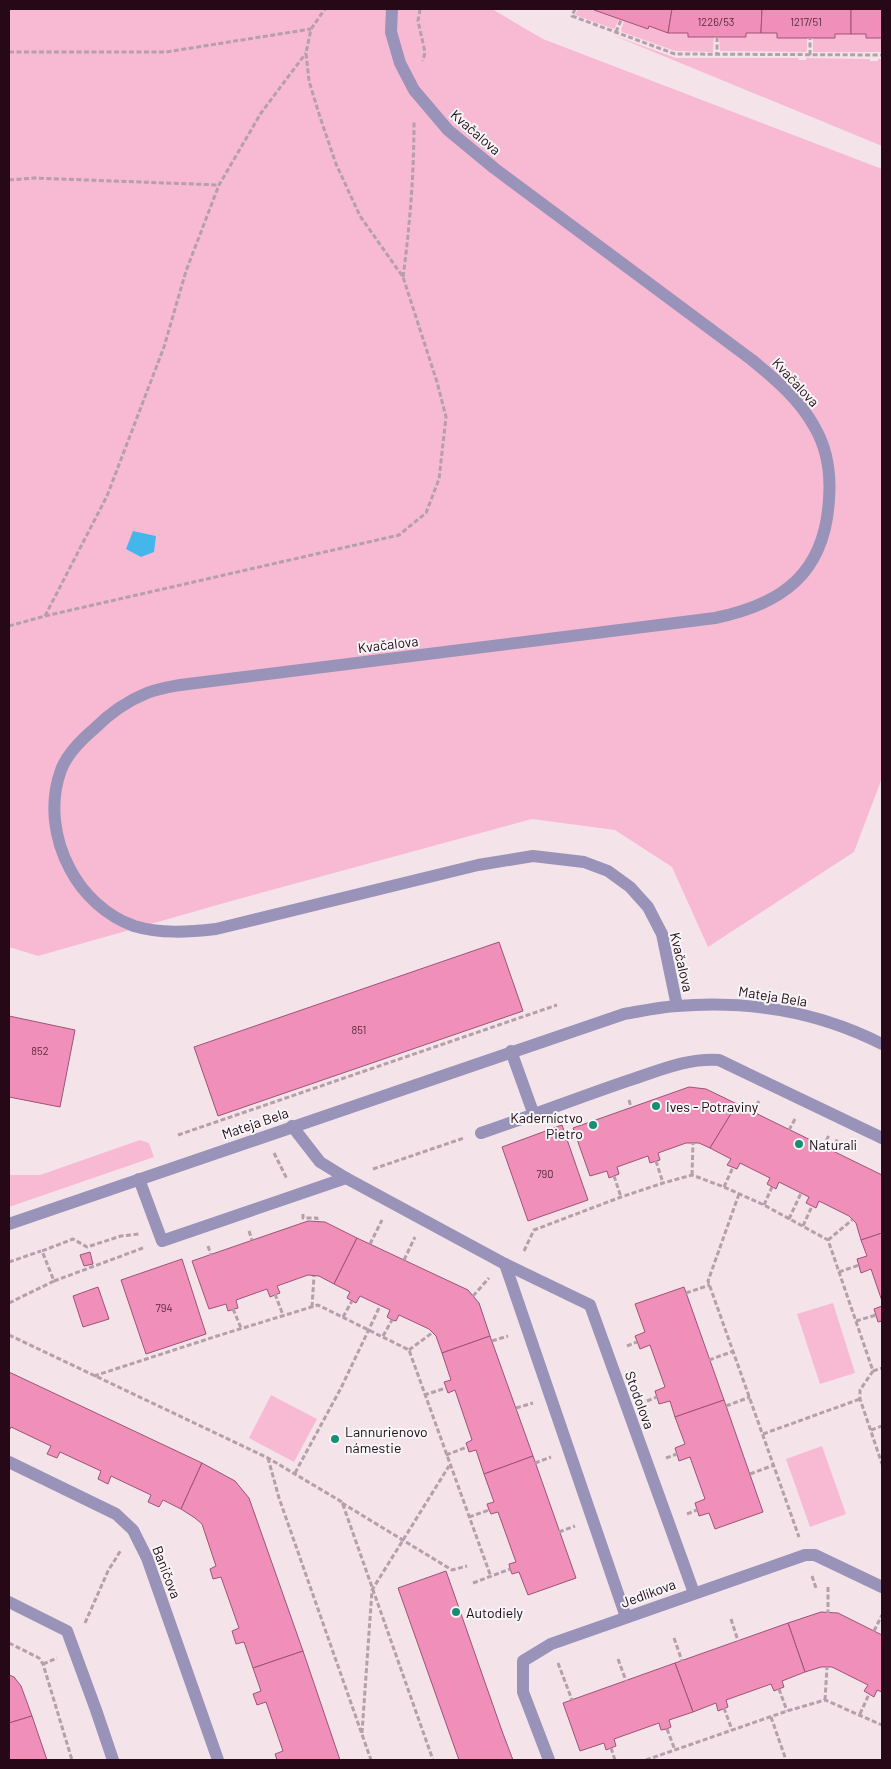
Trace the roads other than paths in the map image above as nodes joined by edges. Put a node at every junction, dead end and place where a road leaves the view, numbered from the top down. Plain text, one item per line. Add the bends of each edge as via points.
1 (392, 9) edge
2 (677, 1006) junction
3 (882, 1044) edge
4 (511, 1051) junction
5 (534, 1115) junction
6 (292, 1126) junction
7 (481, 1132) road end
8 (882, 1138) edge
9 (346, 1178) junction
10 (139, 1179) junction
11 (9, 1224) edge
12 (505, 1264) junction
13 (9, 1462) edge
14 (882, 1587) edge
15 (694, 1593) junction
16 (9, 1602) edge
17 (626, 1617) junction
18 (113, 1760) edge
19 (218, 1760) edge
20 (549, 1760) edge

1 - 2 street, Kvačalova via 391,32 400,63 414,90 448,130 494,168 752,360 799,404 821,439 829,472 829,514 816,557 802,576 783,591 741,613 180,685 148,692 105,718 72,752 56,789 53,811 56,833 64,859 91,899 112,916 133,926 158,931 216,929 478,865 533,856 584,862 608,871 630,887 648,907 662,934
2 - 3 street, Mateja Bela via 740,1004 787,1011 826,1021
2 - 4 street, Mateja Bela via 624,1014
4 - 5 street
4 - 6 street, Mateja Bela
5 - 7 street
5 - 8 street via 687,1061 719,1060
6 - 9 street, Stodolova via 320,1162
6 - 10 street, Mateja Bela
9 - 10 street via 162,1241
9 - 12 street, Stodolova
10 - 11 street, Mateja Bela
12 - 15 street, Stodolova via 590,1306
12 - 17 street
13 - 19 street, Baničova via 116,1514 133,1530 147,1558
14 - 15 street, Jedlíkova via 815,1555 805,1555
15 - 17 street, Jedlíkova
16 - 18 street via 67,1631
17 - 20 street, Jedlíkova via 551,1644 523,1661 523,1692

